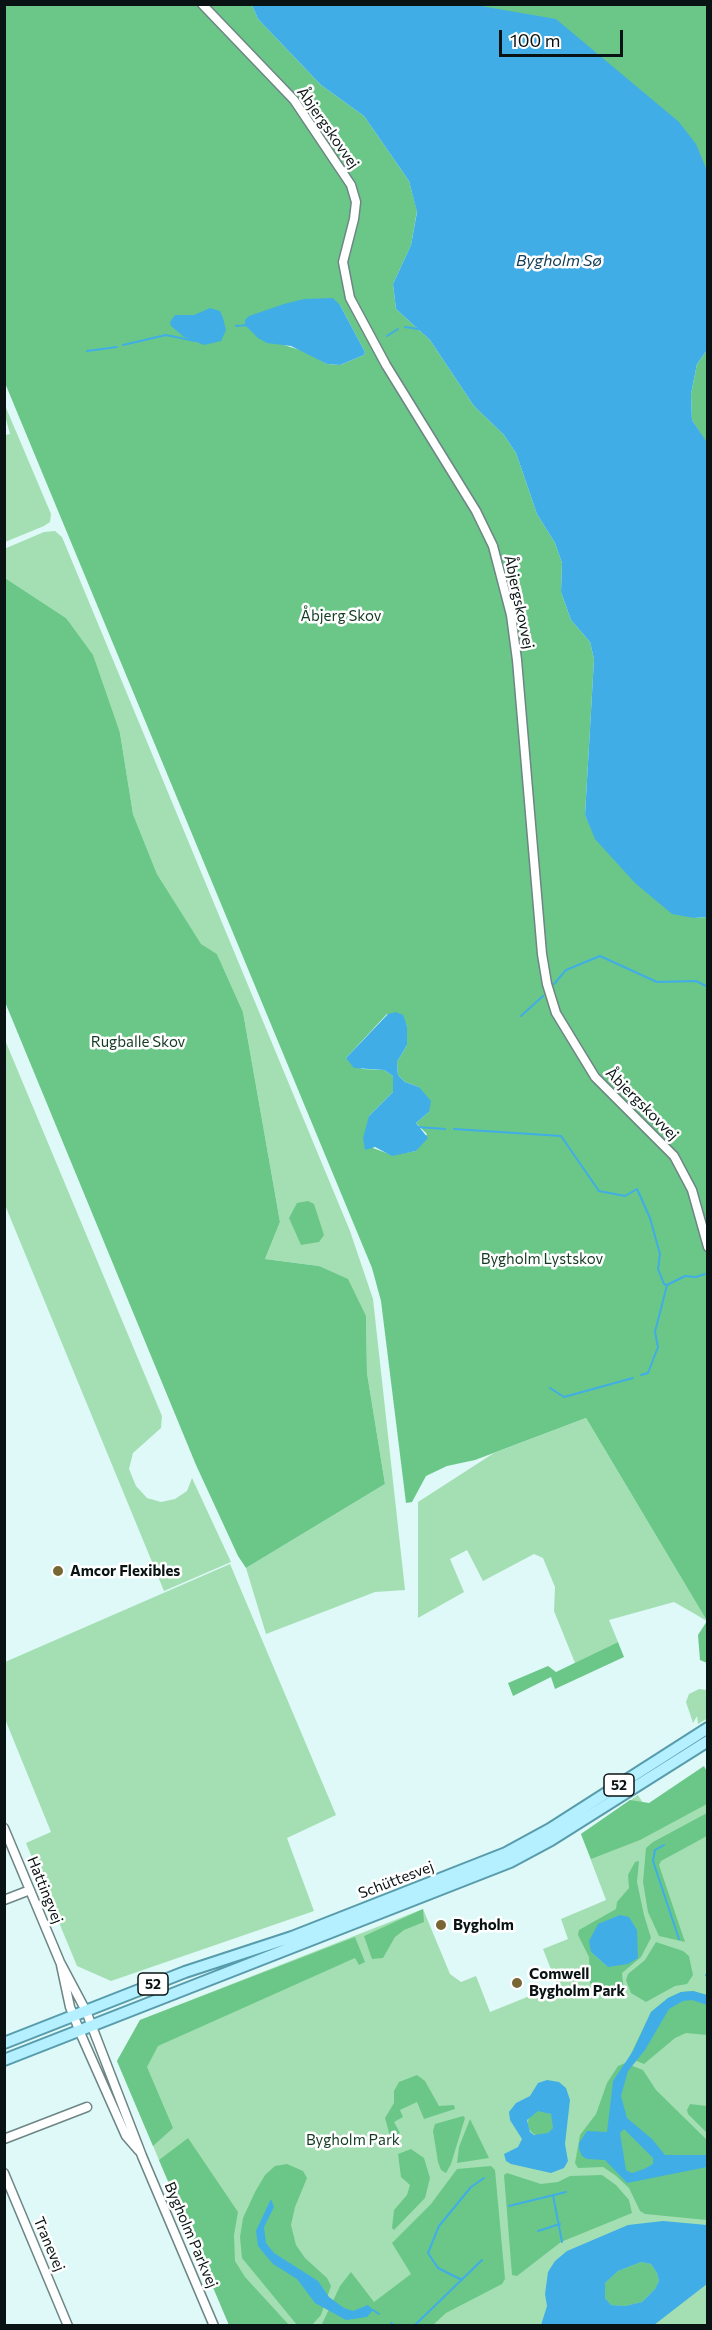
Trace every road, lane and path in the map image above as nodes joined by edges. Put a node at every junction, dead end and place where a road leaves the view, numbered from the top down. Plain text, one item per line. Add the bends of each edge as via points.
1 (202, 4) edge
2 (708, 1247) edge
3 (708, 1728) edge
4 (708, 1741) edge
5 (4, 1828) edge
6 (30, 1890) junction
7 (4, 1900) edge
8 (60, 1962) junction
9 (86, 2011) junction
10 (74, 2016) junction
11 (92, 2027) junction
12 (80, 2032) junction
13 (4, 2043) edge
14 (4, 2060) edge
15 (87, 2107) dead end
16 (4, 2139) edge
17 (142, 2156) junction
18 (4, 2173) edge
19 (68, 2325) edge
20 (214, 2325) edge

1 - 2 street, Åbjergskovvej via 294,100 351,185 355,211 344,262 350,298 476,511 493,546 511,615 542,954 550,994 573,1043 595,1077 674,1156 692,1190
3 - 9 main road, Schüttesvej / 52 via 570,1817 506,1853 292,1937 185,1972
4 - 11 main road, Schüttesvej / 52 via 510,1862
5 - 6 street, Hattingvej
6 - 7 street
6 - 8 street, Hattingvej
8 - 9 street, Hattingvej
8 - 10 street, Hattingvej
9 - 10 main road, Schüttesvej / 52
9 - 11 street, Bygholm Parkvej
10 - 12 street, Bygholm Parkvej
10 - 13 main road, 52
11 - 12 main road, 52
11 - 17 street, Bygholm Parkvej
12 - 14 main road, 52
12 - 17 street, Bygholm Parkvej via 126,2136
15 - 16 street
17 - 20 street, Bygholm Parkvej
18 - 19 street, Tranevej

